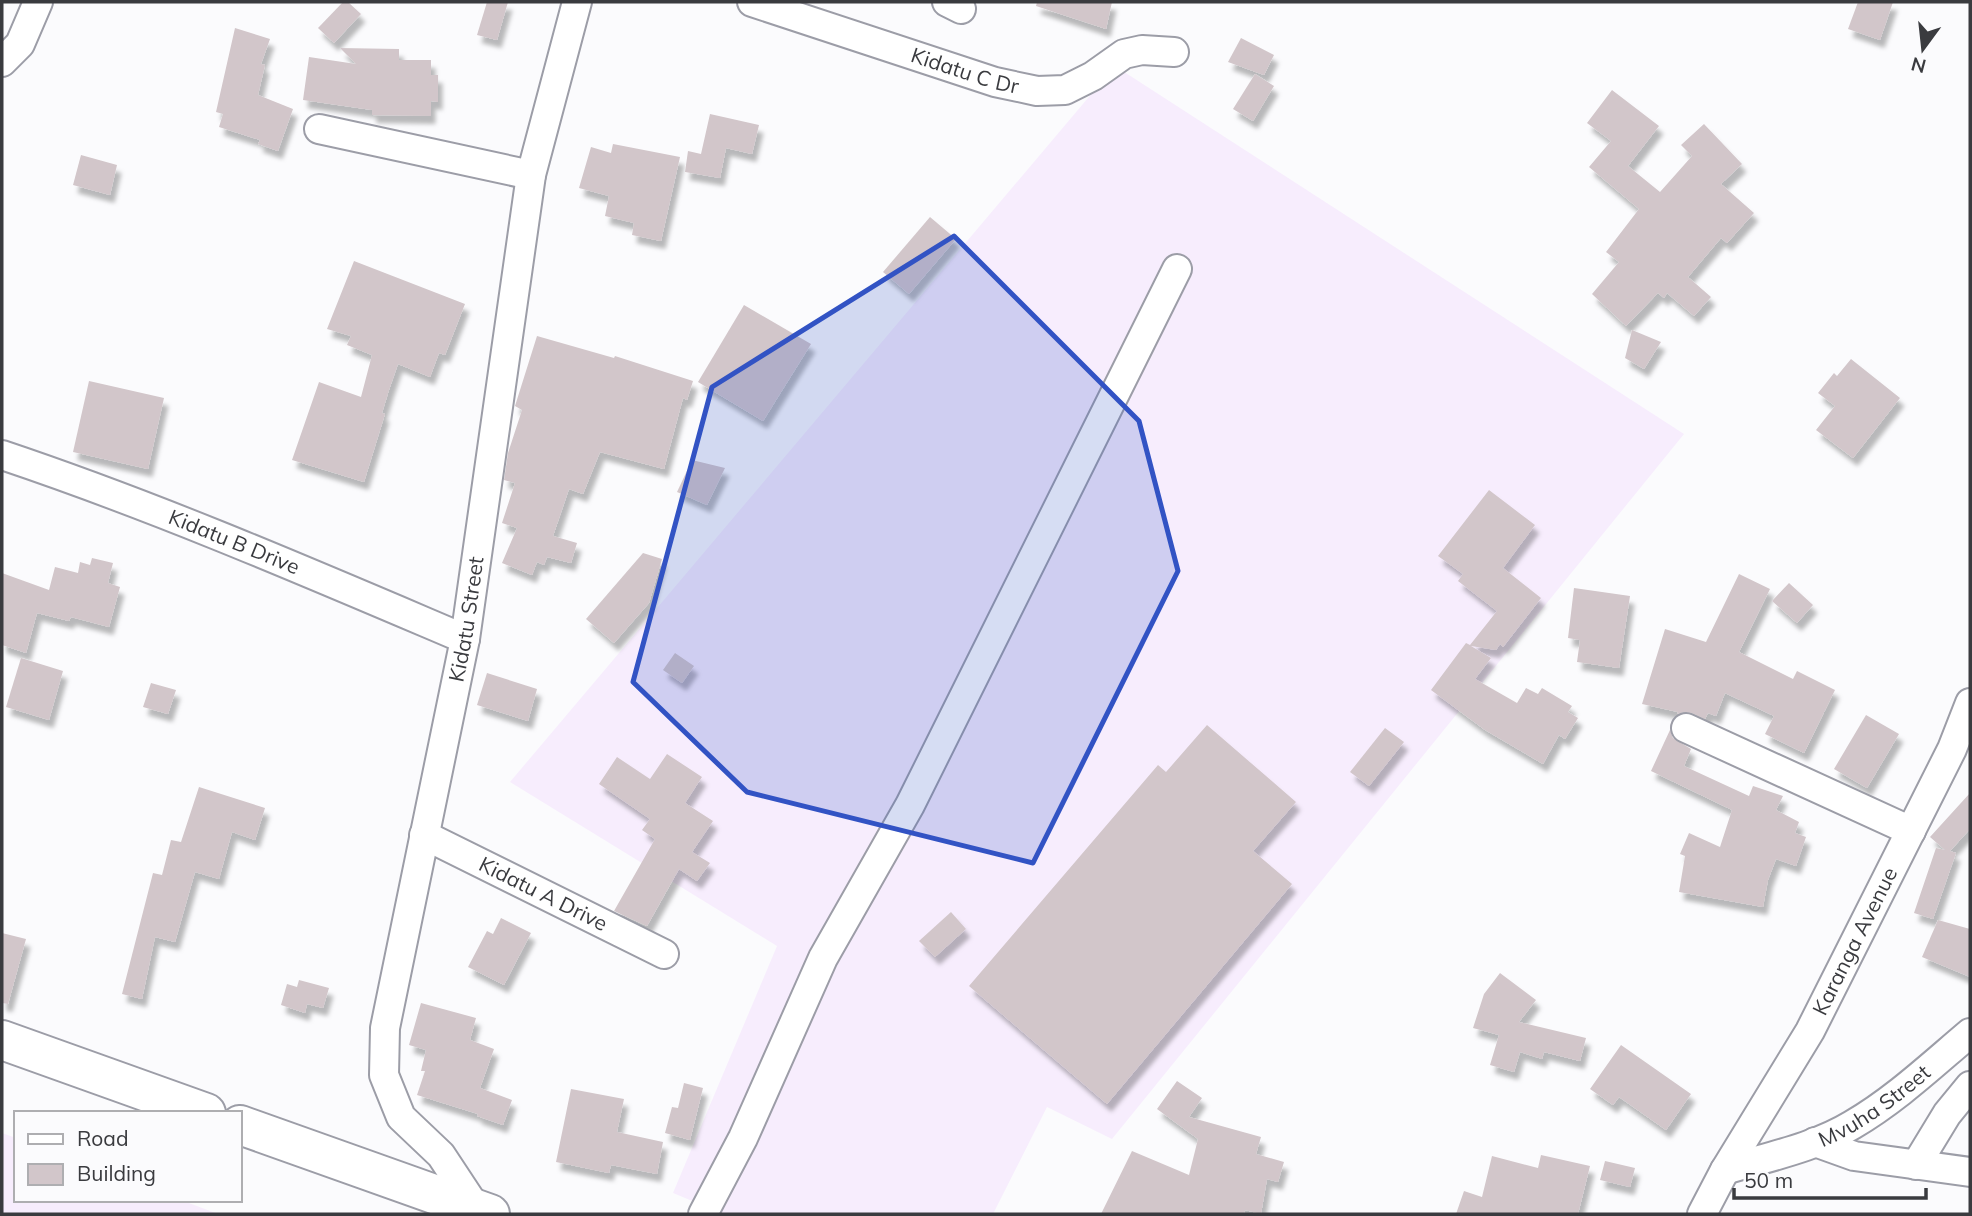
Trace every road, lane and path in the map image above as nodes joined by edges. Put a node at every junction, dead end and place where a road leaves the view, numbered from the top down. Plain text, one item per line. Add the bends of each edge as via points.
1 (38, 2) edge
2 (577, 2) edge
3 (752, 2) edge
4 (1174, 52) dead end
5 (2, 61) edge
6 (319, 129) dead end
7 (531, 174) junction
8 (1177, 269) dead end
9 (2, 455) edge
10 (466, 639) junction
11 (1970, 703) edge
12 (1686, 728) dead end
13 (1911, 831) junction
14 (424, 835) junction
15 (664, 954) dead end
16 (1970, 1033) edge
17 (2, 1041) edge
18 (1970, 1086) edge
19 (200, 1111) edge
20 (242, 1126) edge
21 (1815, 1142) junction
22 (1916, 1165) junction
23 (1725, 1170) junction
24 (1970, 1172) edge
25 (483, 1211) edge
26 (703, 1214) edge
27 (1702, 1214) edge

1 - 5 street via 20,44
2 - 7 street, Kidatu Street
3 - 4 street, Kidatu C Dr via 995,82 1037,91 1065,90 1124,54
6 - 7 street
7 - 10 street, Kidatu Street
8 - 26 street via 910,805 823,958 743,1138
9 - 10 street, Kidatu B Drive via 108,491
10 - 14 street, Kidatu Street
11 - 13 street, Karanga Avenue
12 - 13 street
13 - 23 street, Karanga Avenue via 1810,1031
14 - 15 street, Kidatu A Drive
14 - 25 street, Kidatu Street via 384,1028 384,1075 401,1117 441,1155
16 - 21 street, Mvuha Street via 1896,1095 1850,1126
17 - 19 highway
18 - 22 street
20 - 25 highway
21 - 22 street via 1854,1156
21 - 23 street, Mvuha Street
22 - 24 street
23 - 27 street, Karanga Avenue

